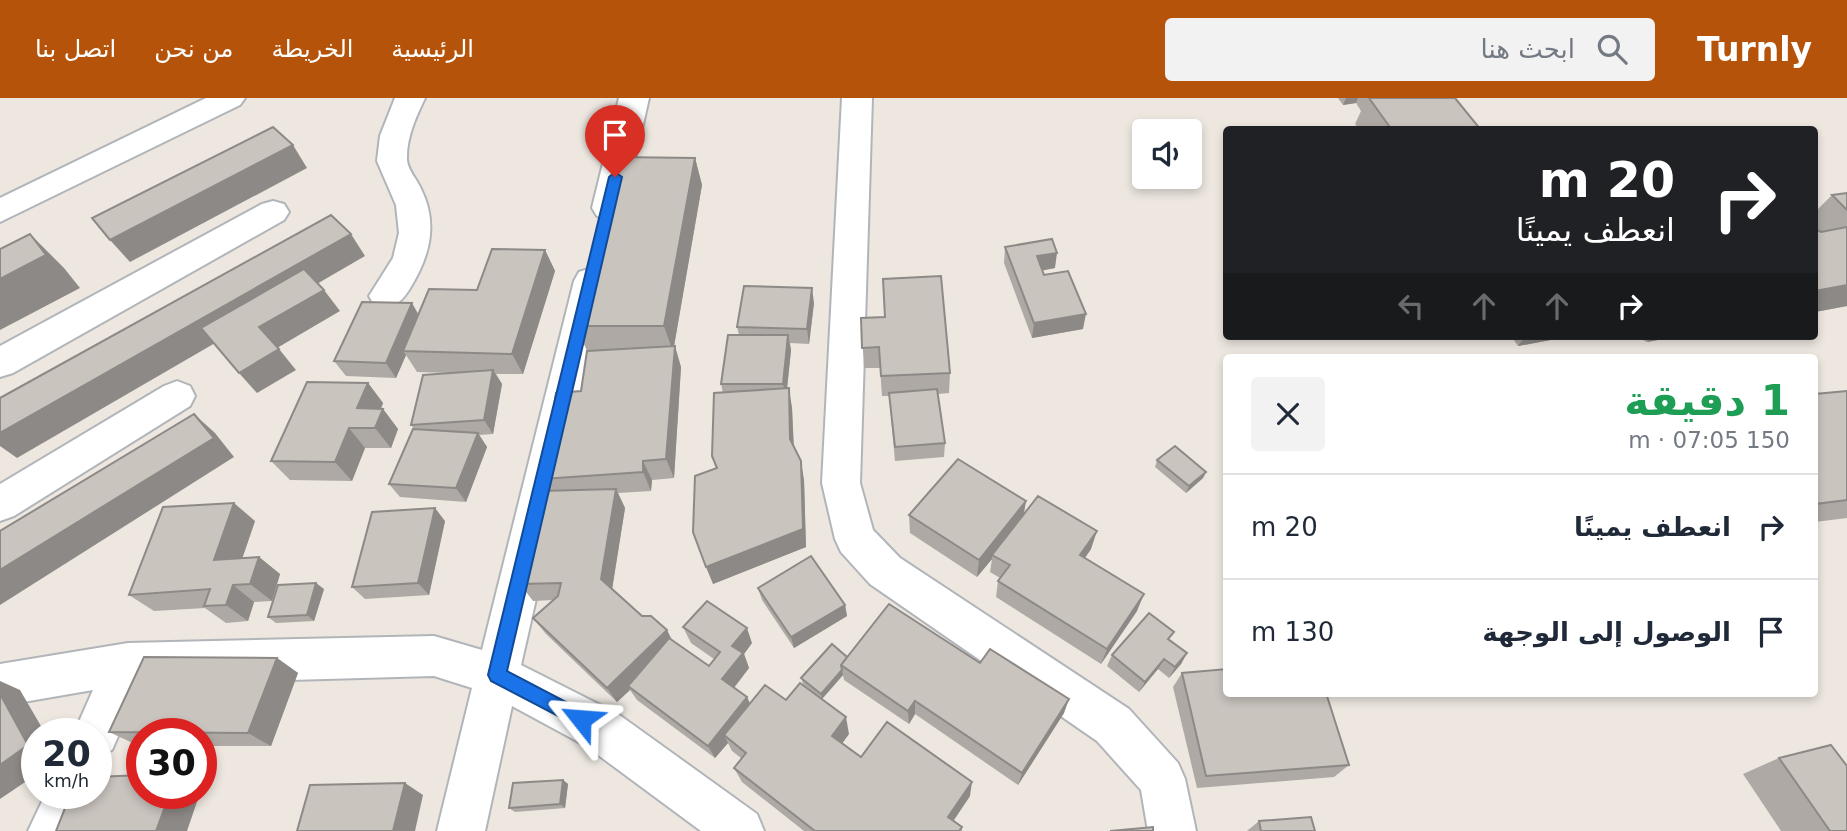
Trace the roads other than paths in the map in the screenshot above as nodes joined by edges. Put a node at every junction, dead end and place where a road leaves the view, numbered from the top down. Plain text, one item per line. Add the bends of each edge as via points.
1 (230, 98) edge
2 (410, 98) edge
3 (634, 98) edge
4 (857, 98) edge
5 (0, 211) edge
6 (273, 212) dead end
7 (386, 296) dead end
8 (0, 363) edge
9 (177, 396) dead end
10 (0, 504) edge
11 (128, 664) junction
12 (497, 675) junction
13 (0, 685) edge
14 (103, 718) edge
15 (62, 809) edge
16 (52, 831) edge
17 (461, 831) edge
18 (740, 831) edge
19 (1171, 831) edge

1 - 5 street
2 - 7 street via 395,135 391,163 417,222 414,246 399,280
3 - 12 street
4 - 19 street via 841,483 855,539 885,571 1114,724 1162,779
6 - 8 street
9 - 10 street
11 - 12 street via 434,656
11 - 13 street
11 - 14 street
12 - 17 street
12 - 18 street via 601,730
15 - 16 street

